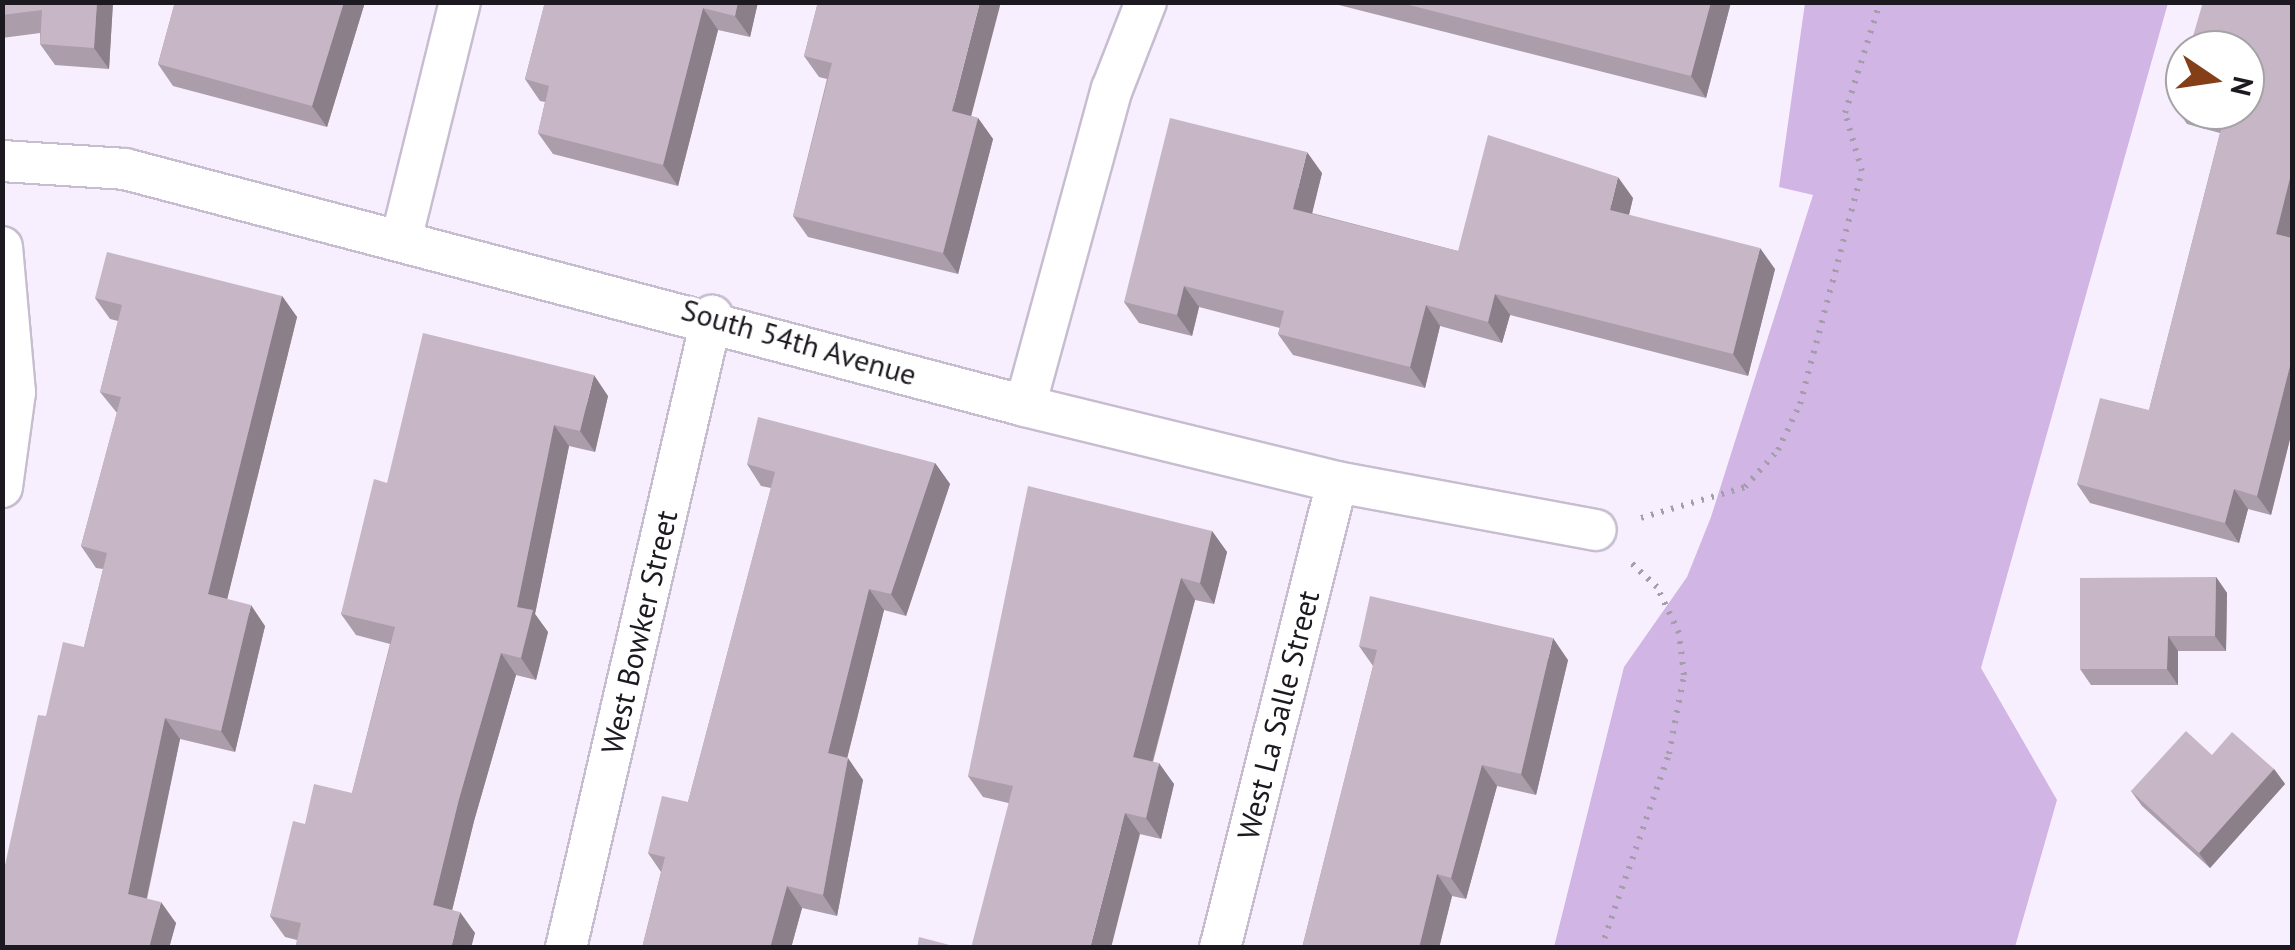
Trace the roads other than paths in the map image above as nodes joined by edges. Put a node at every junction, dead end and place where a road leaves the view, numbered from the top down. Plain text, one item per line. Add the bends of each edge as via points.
1 (460, 2) edge
2 (1146, 2) edge
3 (2, 161) edge
4 (402, 236) junction
5 (2, 247) edge
6 (712, 316) junction
7 (1025, 406) junction
8 (1336, 482) junction
9 (2, 487) edge
10 (1596, 530) road end
11 (566, 948) edge
12 (1220, 948) edge

1 - 4 street
2 - 7 street via 1112,89
3 - 4 street, South 54th Avenue via 126,169
4 - 6 street, South 54th Avenue
5 - 9 street via 14,392
6 - 7 street, South 54th Avenue
6 - 11 street, West Bowker Street
7 - 8 street, South 54th Avenue
8 - 10 street, South 54th Avenue
8 - 12 street, West La Salle Street

